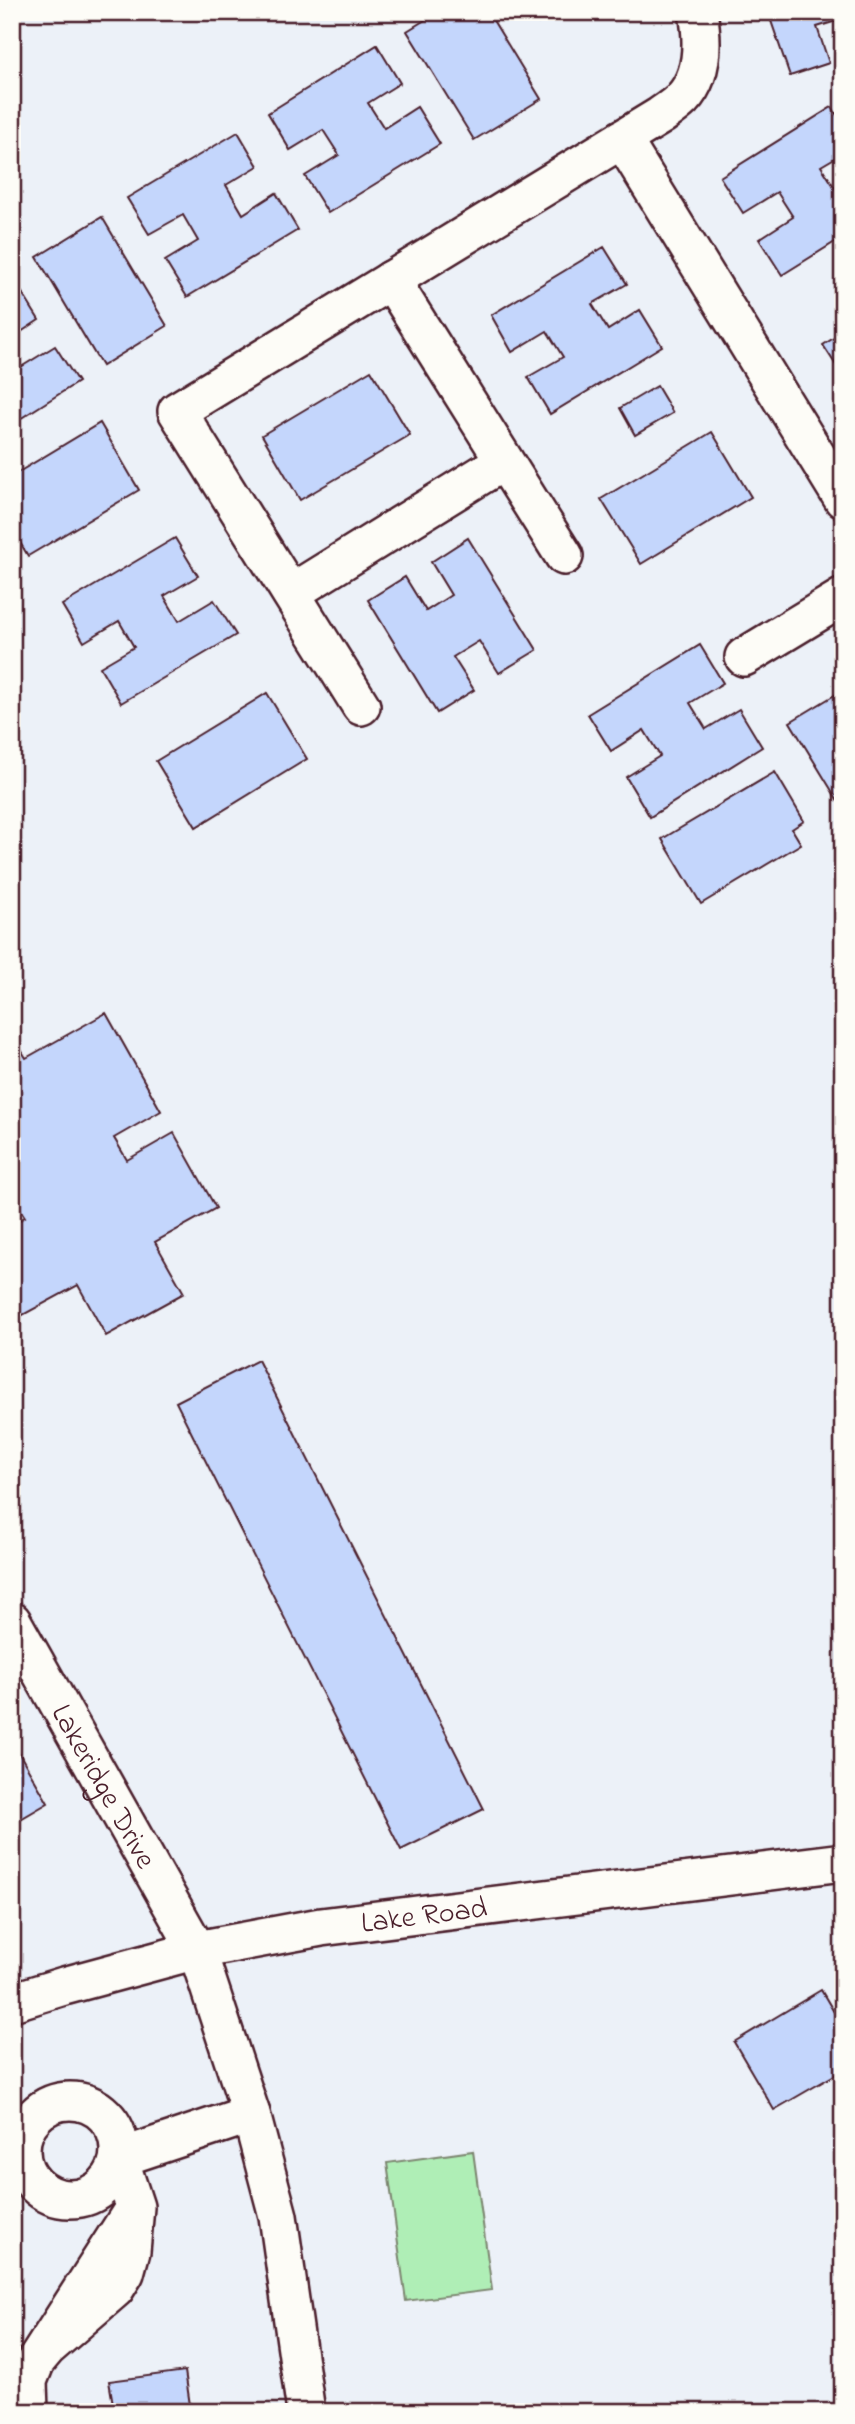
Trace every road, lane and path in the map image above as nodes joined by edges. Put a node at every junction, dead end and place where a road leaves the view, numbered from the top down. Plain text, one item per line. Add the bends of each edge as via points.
1 (698, 12) edge
2 (622, 139) junction
3 (391, 280) junction
4 (504, 461) junction
5 (843, 499) edge
6 (564, 556) dead end
7 (290, 593) junction
8 (843, 597) edge
9 (744, 657) dead end
10 (361, 706) dead end
11 (12, 1621) edge
12 (843, 1861) edge
13 (197, 1950) junction
14 (12, 2002) edge
15 (251, 2114) junction
16 (29, 2412) edge
17 (306, 2412) edge

1 - 2 street via 703,37 698,71 684,97
2 - 3 street
2 - 5 street
3 - 4 street
3 - 7 street via 177,411
4 - 6 street
4 - 7 street
7 - 10 street
8 - 9 street
11 - 13 street, Lakeridge Drive
12 - 13 street, Lake Road via 321,1927
13 - 14 street, Lake Road
13 - 15 street, Lakeridge Drive
15 - 16 street via 119,2158 135,2207 36,2361 28,2381
15 - 17 street, Lakeridge Drive via 278,2217

